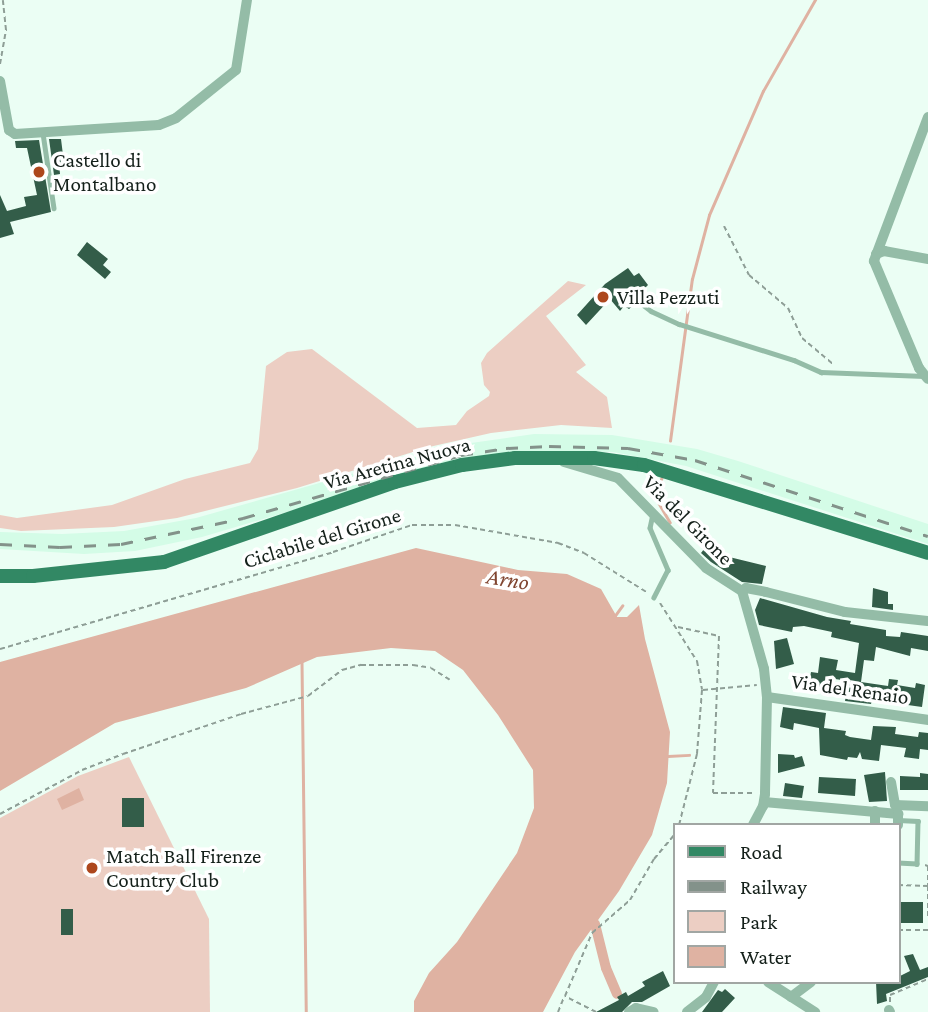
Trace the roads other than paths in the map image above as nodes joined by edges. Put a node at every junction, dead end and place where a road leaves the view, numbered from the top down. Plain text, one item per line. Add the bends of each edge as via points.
1 (247, 0) edge
2 (0, 81) edge
3 (928, 117) edge
4 (43, 132) junction
5 (54, 208) dead end
6 (876, 254) junction
7 (928, 259) edge
8 (628, 293) dead end
9 (926, 378) edge
10 (546, 458) junction
11 (653, 513) junction
12 (928, 553) edge
13 (0, 576) edge
14 (742, 591) junction
15 (654, 598) road end
16 (928, 621) edge
17 (767, 697) junction
18 (928, 720) edge
19 (891, 782) dead end
20 (762, 798) junction
21 (928, 806) edge
22 (875, 811) junction
23 (898, 822) edge
24 (754, 823) edge
25 (874, 823) edge
26 (900, 863) edge
27 (713, 984) edge
28 (771, 984) edge
29 (808, 984) edge
30 (791, 997) junction
31 (629, 1012) edge
32 (654, 1012) edge
33 (687, 1012) edge
34 (815, 1012) edge

1 - 4 street via 236,70 176,118 159,125
2 - 4 street via 9,130 15,134
3 - 6 street
4 - 5 lane
6 - 7 street via 884,251
6 - 9 street via 877,270
8 - 9 lane via 679,324 794,359 821,372
10 - 11 street, Via del Girone via 618,478
10 - 12 main road, Via Aretina Nuova via 644,465
10 - 13 main road, Via Aretina Nuova via 488,460 395,482 164,562
11 - 14 street, Via del Girone via 713,575
11 - 15 lane via 650,528 668,570
14 - 16 street, Via del Girone via 766,592 845,612
14 - 17 street
17 - 18 street, Via del Renaio
17 - 20 street
19 - 21 street via 895,805
20 - 22 street
20 - 24 street
22 - 23 street via 898,814
22 - 25 street
23 - 26 lane via 918,821 917,864
27 - 33 street via 706,997
28 - 30 street
29 - 30 street
30 - 34 street
31 - 32 street via 636,1008

